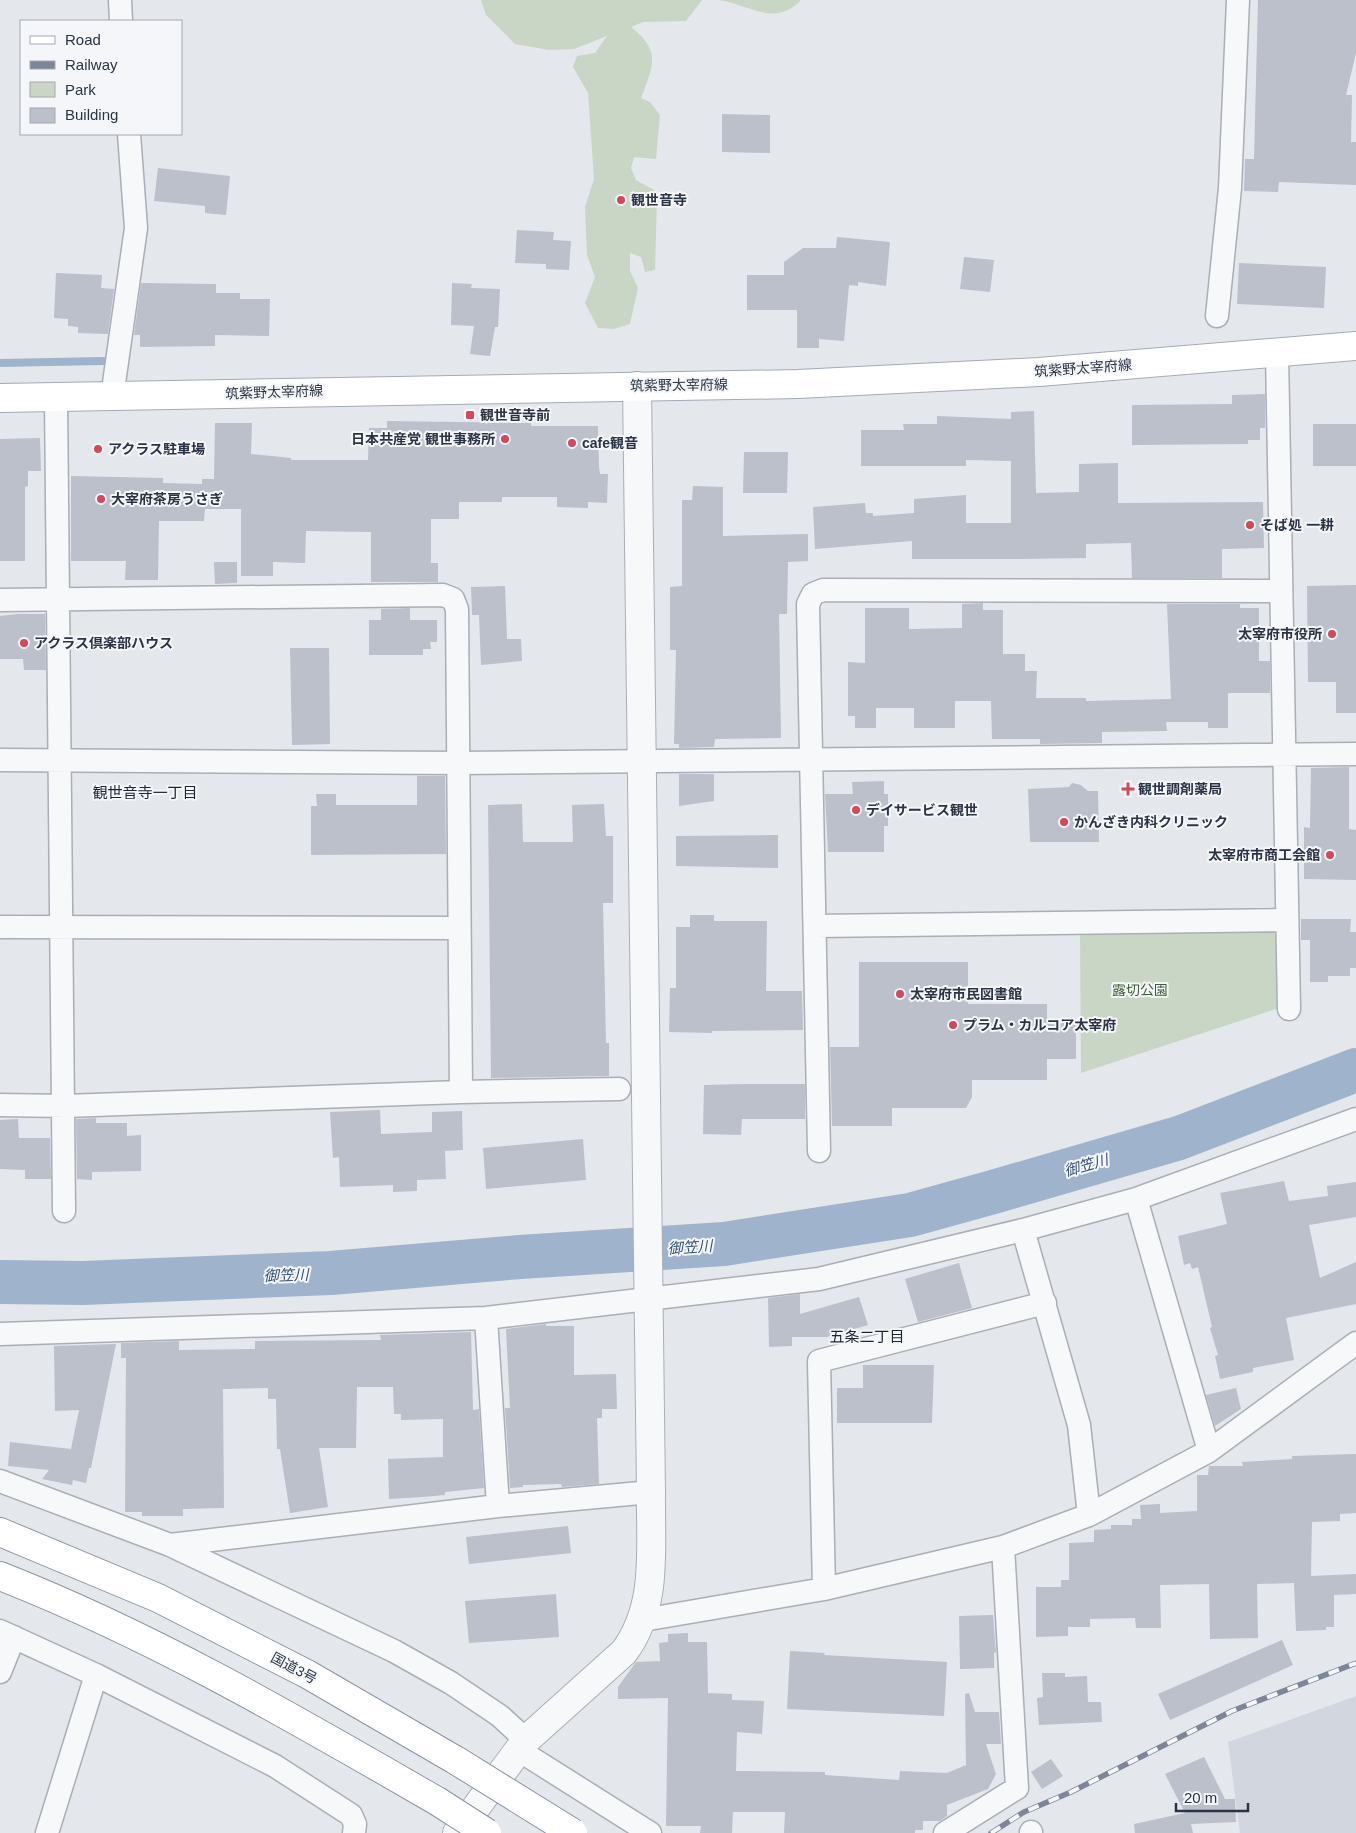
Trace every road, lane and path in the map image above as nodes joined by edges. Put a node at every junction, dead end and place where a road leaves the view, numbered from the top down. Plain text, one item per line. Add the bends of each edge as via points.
1 (120, 0) edge
2 (1238, 0) edge
3 (121, 20) edge
4 (129, 135) edge
5 (1217, 316) dead end
6 (1356, 346) edge
7 (1277, 353) junction
8 (637, 386) junction
9 (112, 397) junction
10 (0, 398) edge
11 (56, 398) junction
12 (1280, 591) junction
13 (0, 600) edge
14 (58, 600) junction
15 (1285, 754) junction
16 (1356, 754) edge
17 (0, 760) edge
18 (60, 760) junction
19 (641, 760) junction
20 (810, 760) junction
21 (459, 763) junction
22 (1287, 920) junction
23 (816, 926) junction
24 (0, 927) edge
25 (62, 927) junction
26 (459, 928) junction
27 (1289, 1009) dead end
28 (619, 1089) dead end
29 (461, 1092) junction
30 (0, 1105) edge
31 (65, 1106) junction
32 (1356, 1119) edge
33 (819, 1151) dead end
34 (1136, 1199) junction
35 (64, 1211) dead end
36 (1024, 1230) junction
37 (647, 1297) junction
38 (1045, 1304) junction
39 (486, 1318) junction
40 (0, 1334) edge
41 (1356, 1343) edge
42 (1209, 1451) junction
43 (0, 1482) edge
44 (651, 1492) junction
45 (498, 1506) junction
46 (1089, 1515) junction
47 (0, 1532) edge
48 (170, 1545) junction
49 (1003, 1548) junction
50 (0, 1576) edge
51 (824, 1589) junction
52 (643, 1620) junction
53 (7, 1634) edge
54 (0, 1672) edge
55 (96, 1676) junction
56 (521, 1744) junction
57 (47, 1833) edge
58 (354, 1833) edge
59 (457, 1833) edge
60 (487, 1833) edge
61 (573, 1833) edge
62 (650, 1833) edge
63 (945, 1833) edge

1 - 3 street
2 - 5 street via 1230,188
4 - 9 street via 136,228
6 - 7 main road, 筑紫野太宰府線
7 - 8 main road, 筑紫野太宰府線 via 1029,372 798,384
7 - 12 street
8 - 9 main road, 筑紫野太宰府線
8 - 19 street
9 - 11 main road, 筑紫野太宰府線
10 - 11 main road, 筑紫野太宰府線
11 - 14 street
12 - 15 street
12 - 20 street via 824,590 813,594 808,604
13 - 14 street
14 - 18 street
14 - 21 street via 443,595 453,599 457,609
15 - 16 street
15 - 20 street
15 - 22 street
17 - 18 street
18 - 21 street
18 - 25 street
19 - 20 street
19 - 21 street
19 - 37 street
20 - 23 street
21 - 26 street
22 - 23 street
22 - 27 street
23 - 33 street
24 - 25 street
25 - 26 street
25 - 31 street
26 - 29 street
28 - 29 street
29 - 31 street
30 - 31 street
31 - 35 street
32 - 34 street
34 - 36 street
34 - 42 street
36 - 37 street via 819,1279
36 - 38 street
37 - 39 street
37 - 44 street
38 - 46 street via 1079,1426
38 - 51 street via 819,1361
39 - 40 street
39 - 45 street
41 - 42 street
42 - 46 street
43 - 48 street
44 - 45 street
44 - 52 street via 650,1588
45 - 48 street
46 - 49 street
47 - 61 main road, 国道3号, bridge via 158,1598 307,1674
48 - 56 street via 394,1651 451,1683 492,1710
49 - 51 street
49 - 63 street via 1017,1788
50 - 60 main road, bridge via 142,1639 277,1708
51 - 52 street
52 - 56 street via 636,1636 609,1668
53 - 54 street
53 - 55 street
55 - 57 street
55 - 58 street via 275,1766 350,1815
56 - 59 street
56 - 62 street

